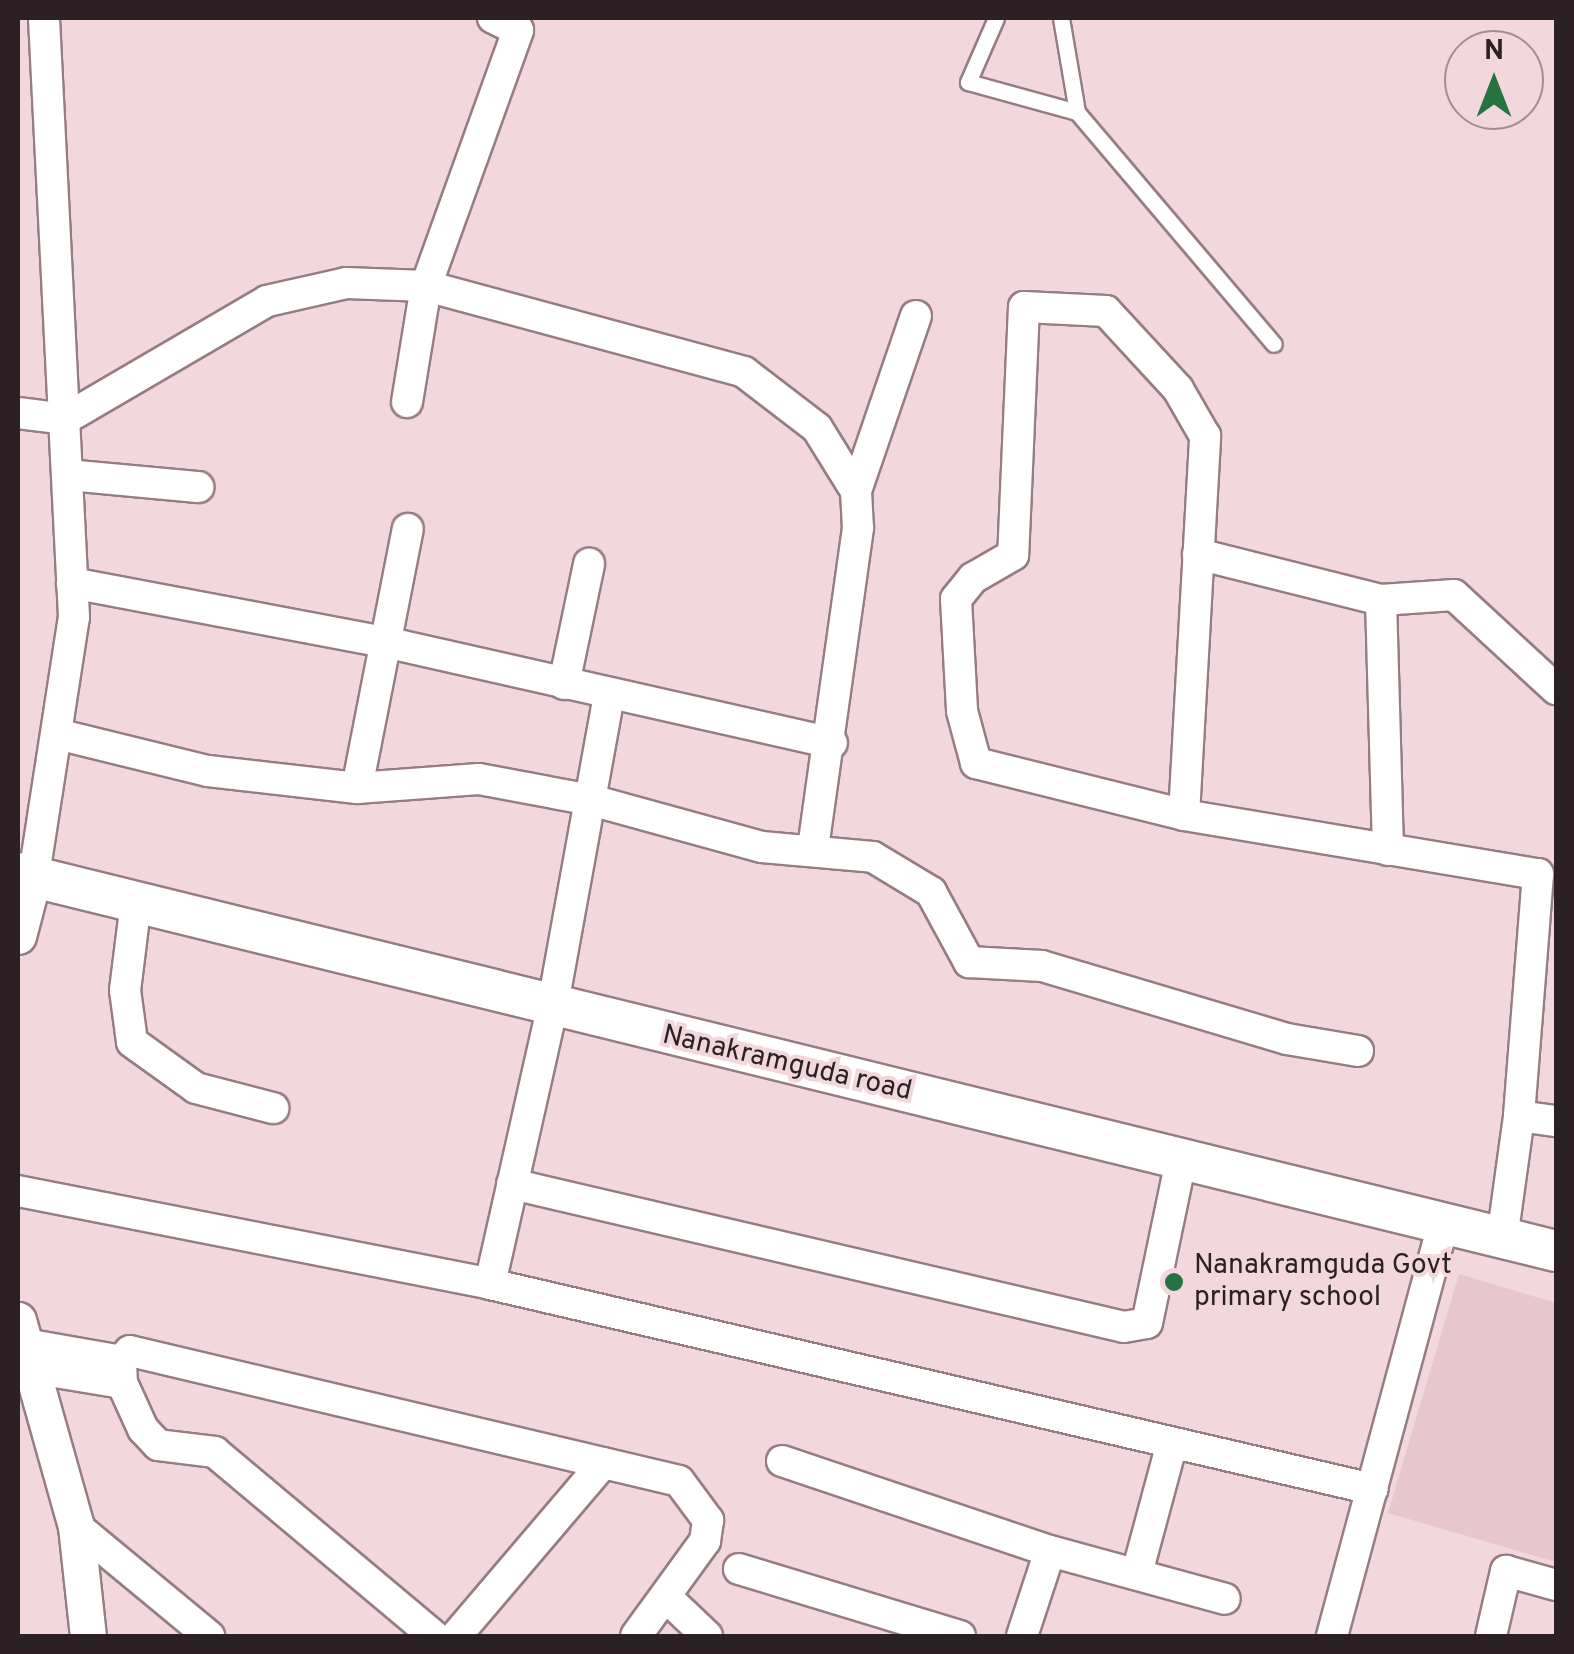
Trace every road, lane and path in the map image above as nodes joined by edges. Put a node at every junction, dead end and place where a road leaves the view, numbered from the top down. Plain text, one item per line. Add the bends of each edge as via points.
1 (44, 18) edge
2 (494, 18) edge
3 (996, 18) edge
4 (1061, 18) edge
5 (32, 106) edge
6 (1078, 112) junction
7 (426, 286) junction
8 (916, 316) dead end
9 (1274, 344) dead end
10 (406, 402) dead end
11 (18, 413) edge
12 (65, 418) junction
13 (68, 475) junction
14 (198, 487) dead end
15 (856, 491) junction
16 (408, 529) dead end
17 (1198, 554) junction
18 (589, 564) dead end
19 (72, 583) junction
20 (1381, 600) junction
21 (389, 644) junction
22 (564, 684) junction
23 (1556, 689) edge
24 (609, 695) junction
25 (57, 734) junction
26 (832, 742) junction
27 (357, 788) junction
28 (592, 800) junction
29 (1184, 815) junction
30 (814, 847) junction
31 (1388, 850) junction
32 (1548, 866) edge
33 (26, 874) edge
34 (136, 902) junction
35 (18, 936) edge
36 (552, 1009) junction
37 (1358, 1051) dead end
38 (272, 1108) dead end
39 (1518, 1116) junction
40 (1556, 1122) edge
41 (1182, 1160) junction
42 (512, 1184) junction
43 (18, 1191) edge
44 (1443, 1225) junction
45 (1502, 1239) junction
46 (1556, 1252) edge
47 (490, 1284) junction
48 (24, 1344) edge
49 (121, 1372) junction
50 (1172, 1442) junction
51 (782, 1461) dead end
52 (603, 1463) junction
53 (1372, 1489) junction
54 (76, 1526) junction
55 (1050, 1551) junction
56 (739, 1569) dead end
57 (1137, 1574) junction
58 (1556, 1585) edge
59 (667, 1598) junction
60 (1225, 1599) dead end
61 (88, 1636) edge
62 (208, 1636) edge
63 (434, 1636) edge
64 (456, 1636) edge
65 (636, 1636) edge
66 (707, 1636) edge
67 (960, 1636) edge
68 (1022, 1636) edge
69 (1332, 1636) edge
70 (1491, 1636) edge

1 - 5 street
2 - 7 street via 518,30
3 - 6 lane via 968,82
4 - 6 lane
5 - 12 street
6 - 9 lane
7 - 10 street
7 - 12 street via 346,283 285,294
7 - 15 street via 744,372 784,396 817,428
8 - 15 street
11 - 12 street
12 - 13 street
13 - 14 street
13 - 19 street
15 - 26 street via 858,528
16 - 21 street
17 - 20 street
17 - 29 street
17 - 29 street via 1205,436 1178,388 1106,311 1024,307 1013,555 973,578 956,599 962,712 976,763
18 - 22 street
19 - 21 street
19 - 25 street via 74,617
20 - 23 street via 1454,595
20 - 31 street
21 - 22 street
21 - 27 street
22 - 24 street
24 - 26 street
24 - 28 street
25 - 27 street via 208,771
25 - 33 street
26 - 30 street
27 - 28 street via 479,779
28 - 30 street via 762,847
28 - 36 street
29 - 31 street
30 - 37 street via 872,857 931,892 969,962 1042,966 1287,1039
31 - 32 street
32 - 39 street
33 - 34 main road, Nanakramguda road
33 - 35 street
34 - 36 main road, Nanakramguda road
34 - 38 street via 125,990 132,1042 196,1088
36 - 41 main road, Nanakramguda road
36 - 42 street
39 - 40 street
39 - 45 street
41 - 42 street via 1146,1323 1124,1326
41 - 44 main road, Nanakramguda road
42 - 47 street
43 - 47 street
44 - 45 main road, Nanakramguda road
44 - 53 street
45 - 46 main road, Nanakramguda road
47 - 50 street
48 - 49 street
48 - 54 street
49 - 52 street via 138,1350
49 - 63 street via 142,1429 158,1445 214,1452
50 - 53 street
50 - 57 street
51 - 55 street
52 - 59 street via 679,1481 708,1520 705,1540
52 - 64 street
53 - 69 street
54 - 61 street
54 - 62 street
55 - 57 street
55 - 68 street
56 - 67 street
57 - 60 street
58 - 70 street via 1506,1571
59 - 65 street
59 - 66 street

